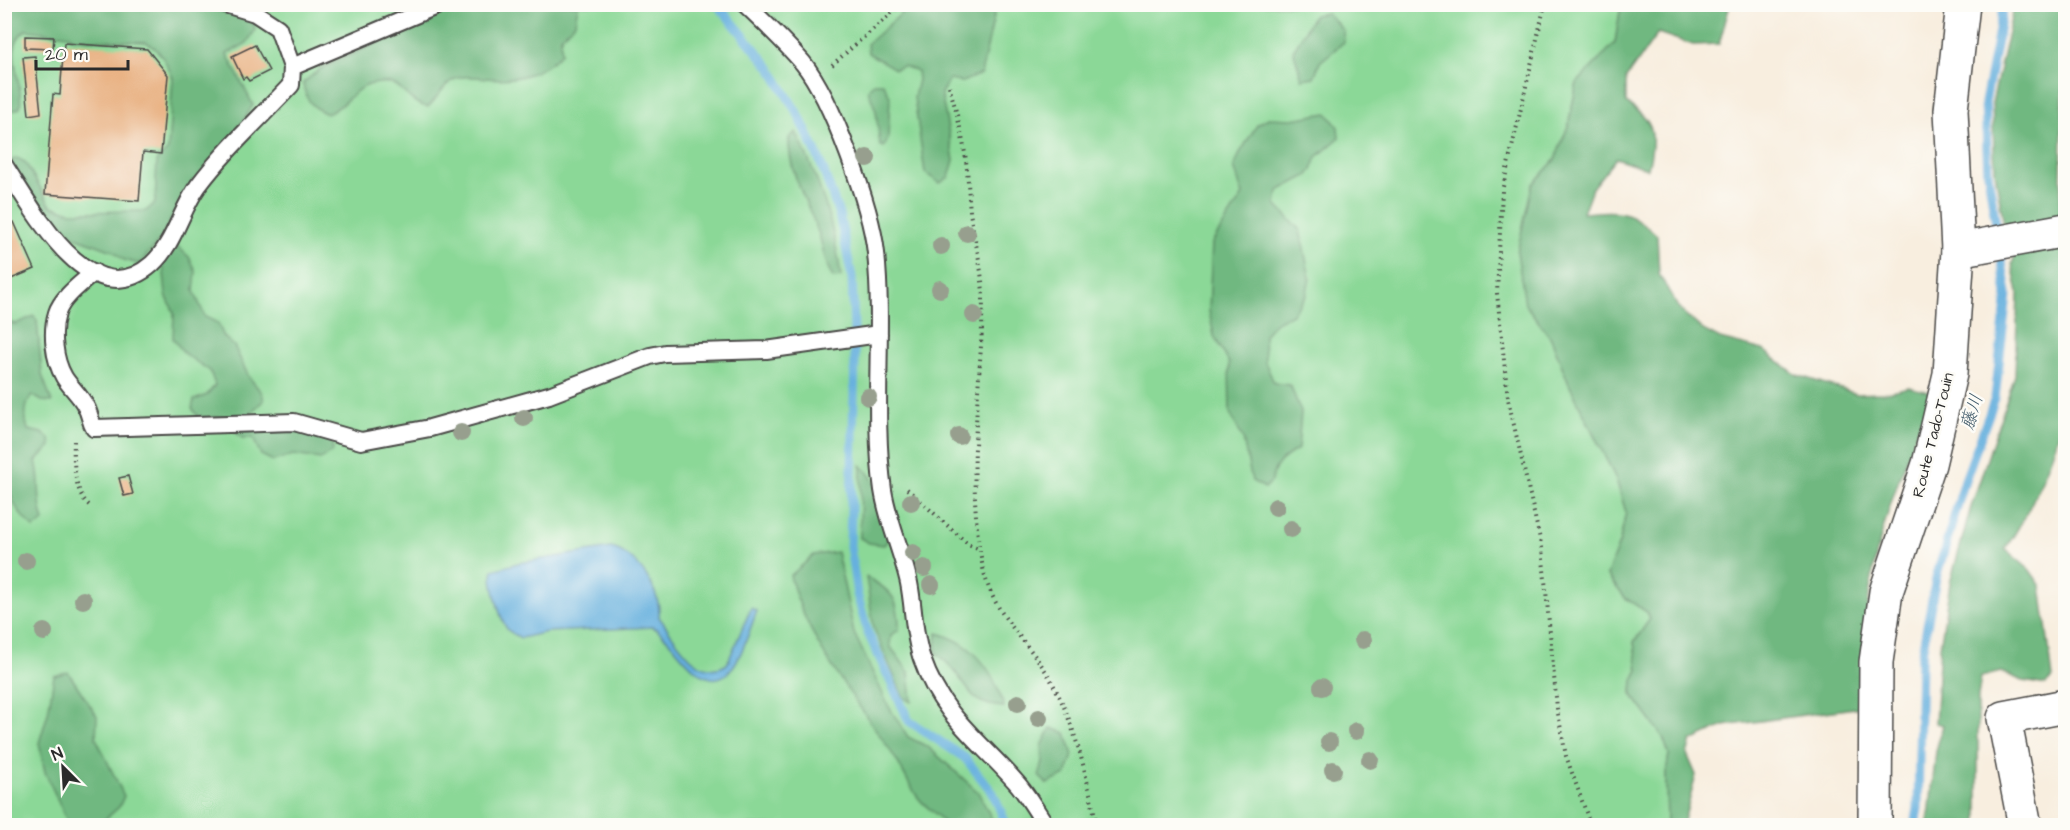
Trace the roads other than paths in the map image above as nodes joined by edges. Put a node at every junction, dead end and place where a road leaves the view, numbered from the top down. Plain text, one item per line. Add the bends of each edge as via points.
1 (225, 4) edge
2 (441, 4) edge
3 (745, 4) edge
4 (1963, 4) edge
5 (292, 67) junction
6 (4, 165) edge
7 (2066, 230) edge
8 (1967, 248) junction
9 (94, 272) junction
10 (873, 334) junction
11 (2066, 706) edge
12 (1046, 825) edge
13 (1875, 825) edge
14 (2025, 825) edge

1 - 5 lane via 255,13 278,27
2 - 5 lane
3 - 10 lane via 804,64 845,147 866,203 876,252
4 - 8 main road, Route Tado-Touin via 1951,110
5 - 9 lane via 291,85 198,186 153,262 134,277 111,278
6 - 9 lane via 29,207 64,252
7 - 8 main road
8 - 13 main road, Route Tado-Touin via 1950,374 1929,464 1886,592 1876,662
9 - 10 lane via 75,288 57,313 55,333 56,355 64,376 87,408 94,428 294,422 361,441 430,428 549,395 650,356 766,350
10 - 12 lane via 883,490 904,558 914,629 933,684 950,713 1014,780
11 - 14 main road via 2004,718

